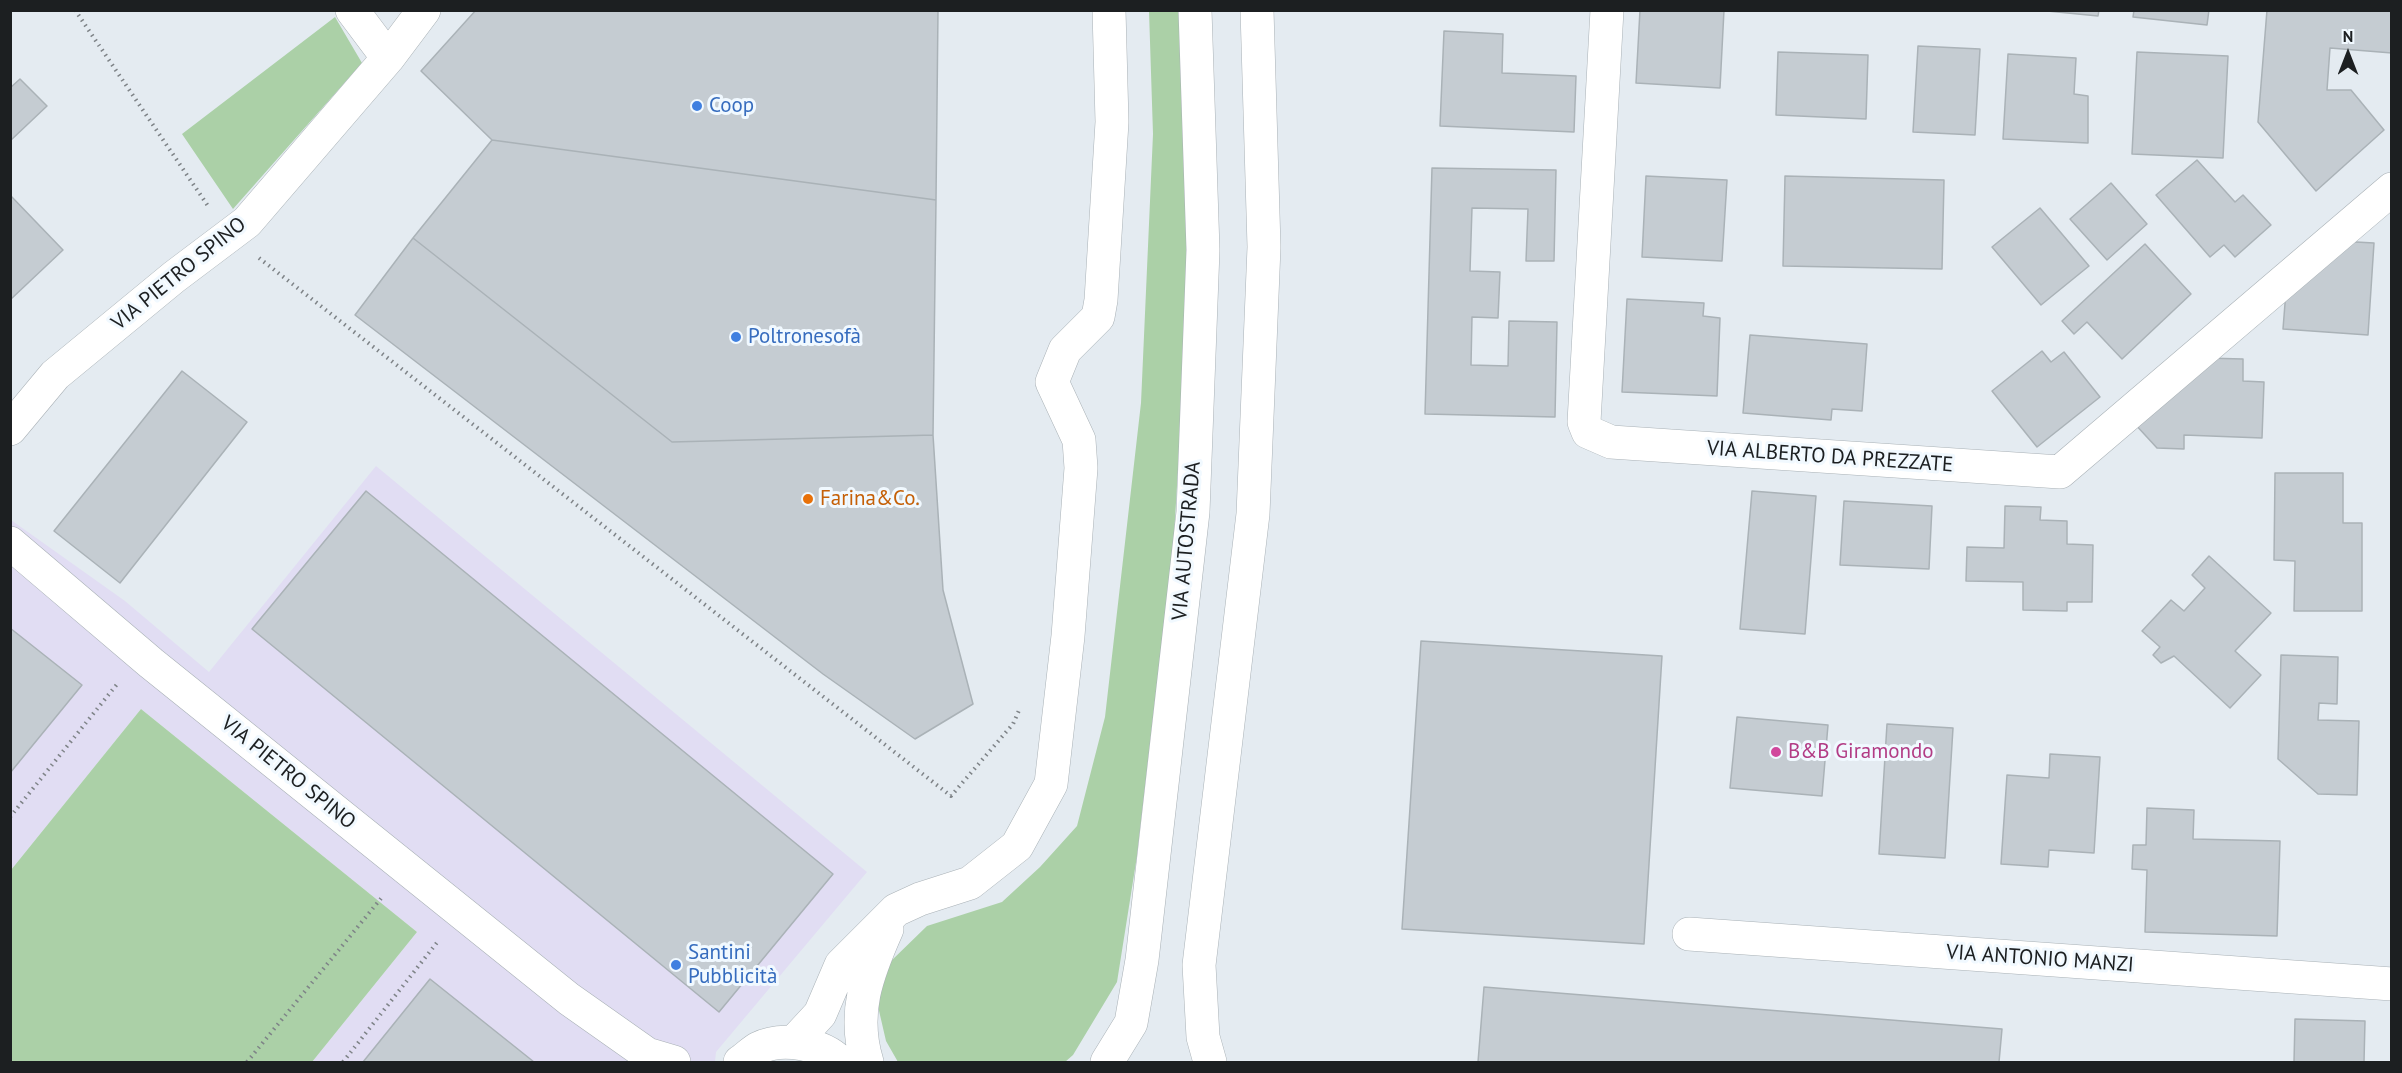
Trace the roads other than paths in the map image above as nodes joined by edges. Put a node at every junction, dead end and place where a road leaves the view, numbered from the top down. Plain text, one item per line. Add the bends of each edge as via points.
1 (352, 10) edge
2 (424, 10) edge
3 (1109, 10) edge
4 (1195, 10) edge
5 (1257, 10) edge
6 (1607, 10) edge
7 (388, 58) junction
8 (2391, 189) edge
9 (10, 429) edge
10 (10, 543) edge
11 (896, 910) junction
12 (1689, 934) dead end
13 (2391, 984) edge
14 (570, 999) junction
15 (795, 1041) junction
16 (633, 1062) edge
17 (674, 1062) edge
18 (740, 1062) edge
19 (840, 1062) edge
20 (867, 1062) edge
21 (1107, 1062) edge
22 (1209, 1062) edge

1 - 7 street
2 - 7 street, VIA PIETRO SPINO
3 - 11 street via 1112,122 1101,300 1098,317 1065,350 1052,382 1079,440 1081,468 1051,784 1017,846 970,883
4 - 21 street, VIA AUTOSTRADA via 1203,250 1193,512 1142,960 1131,1023
5 - 22 street via 1264,247 1253,514 1199,965 1203,1037
6 - 8 street, VIA ALBERTO DA PREZZATE via 1584,422 1588,432 1611,442 2060,472
7 - 9 street, VIA PIETRO SPINO via 247,222 55,375
10 - 14 street, VIA PIETRO SPINO via 141,655
11 - 15 street via 841,965 820,1014
11 - 20 street via 869,969 861,1003 862,1046
12 - 13 street, VIA ANTONIO MANZI
14 - 16 street, VIA PIETRO SPINO
14 - 17 street, VIA PIETRO SPINO via 646,1054
15 - 18 street via 760,1047
15 - 19 street via 832,1054

